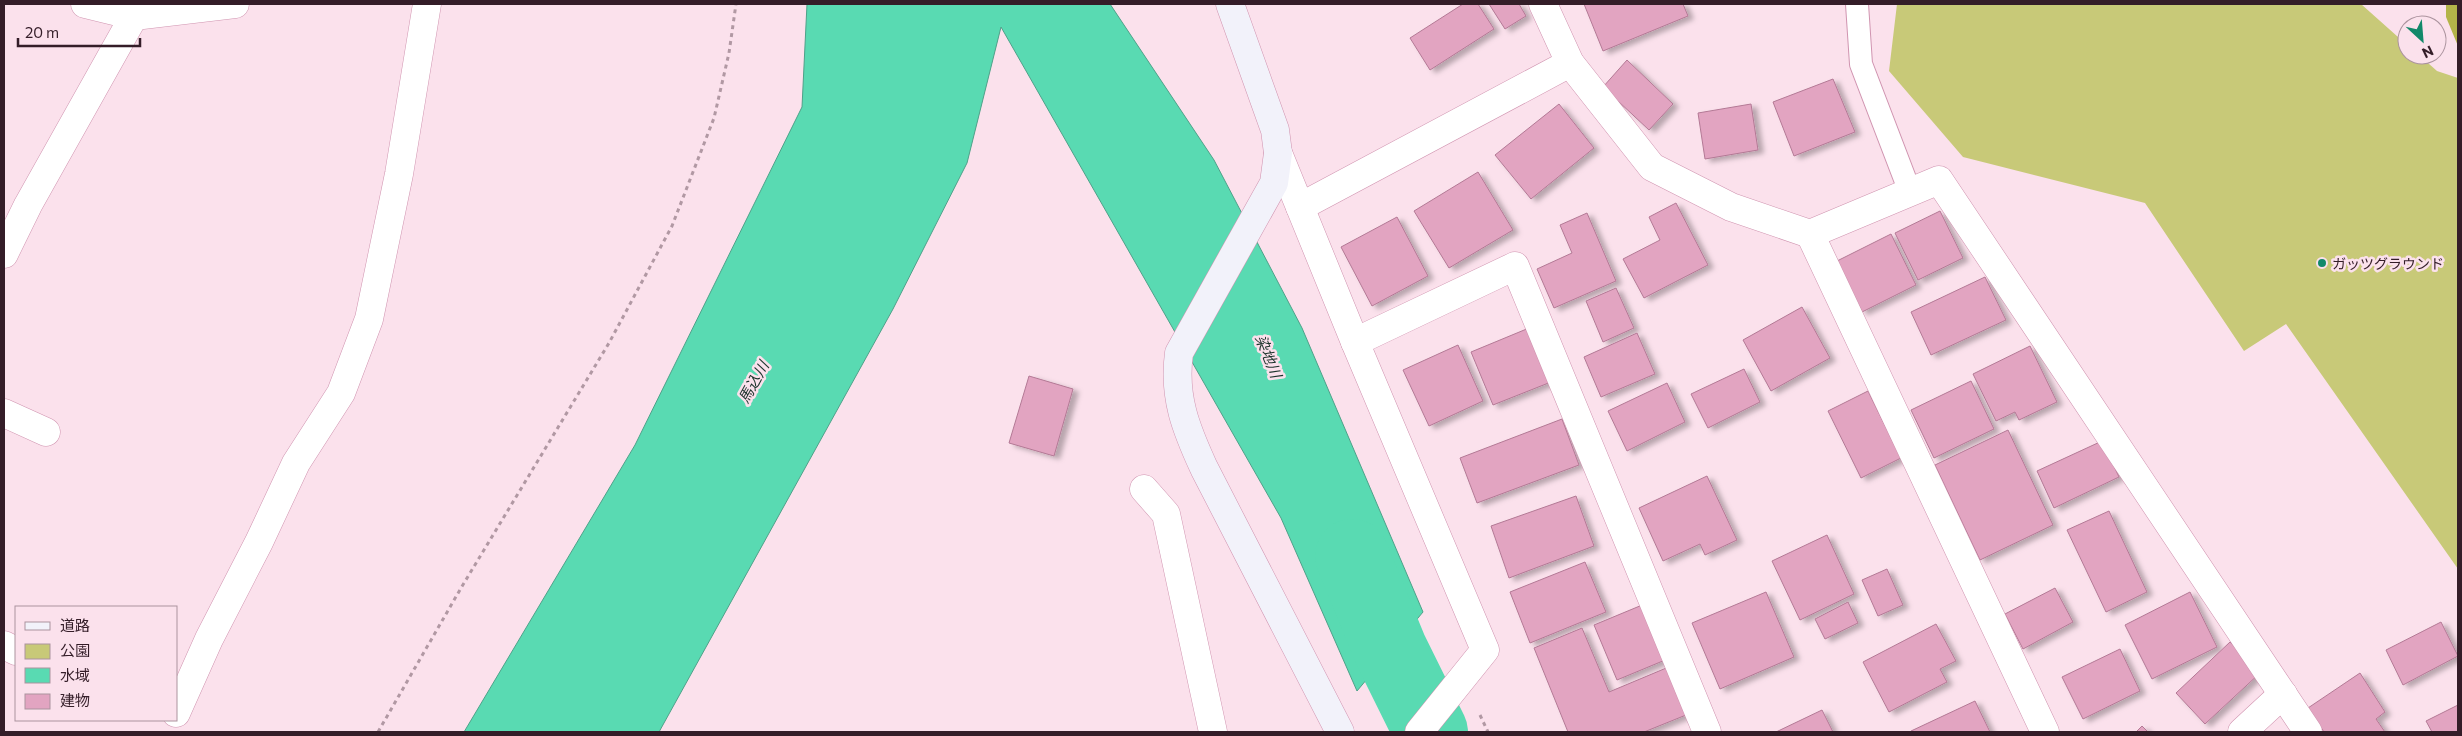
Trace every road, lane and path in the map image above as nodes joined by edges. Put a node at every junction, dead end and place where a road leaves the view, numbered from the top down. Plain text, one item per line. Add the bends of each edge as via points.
1 (85, 4) edge
2 (235, 4) edge
3 (427, 4) edge
4 (736, 4) edge
5 (1230, 4) edge
6 (1543, 4) edge
7 (1857, 4) edge
8 (134, 16) junction
9 (1570, 63) junction
10 (1278, 153) junction
11 (1910, 192) junction
12 (1300, 207) junction
13 (1810, 234) junction
14 (4, 254) edge
15 (1355, 342) junction
16 (4, 413) edge
17 (46, 432) dead end
18 (1144, 490) dead end
19 (2283, 694) junction
20 (178, 709) edge
21 (378, 732) edge
22 (1213, 732) edge
23 (1340, 732) edge
24 (1420, 732) edge
25 (1708, 732) edge
26 (2045, 732) edge
27 (2242, 732) edge
28 (2308, 732) edge

1 - 8 street
2 - 8 street
3 - 20 street via 369,319 341,393 296,463
4 - 21 path via 714,118 672,226 609,343
5 - 10 street via 1276,130
6 - 9 street
7 - 11 lane via 1862,64
8 - 14 street
9 - 12 street
9 - 13 street via 1652,167 1731,207
10 - 12 street
10 - 23 street via 1274,183 1178,353 1175,378 1179,405 1190,438
11 - 13 street
11 - 19 street via 1939,180
12 - 15 street
13 - 26 street
15 - 24 street via 1485,650
15 - 25 street via 1515,266
16 - 17 street
18 - 22 street via 1166,514
19 - 27 street
19 - 28 street

